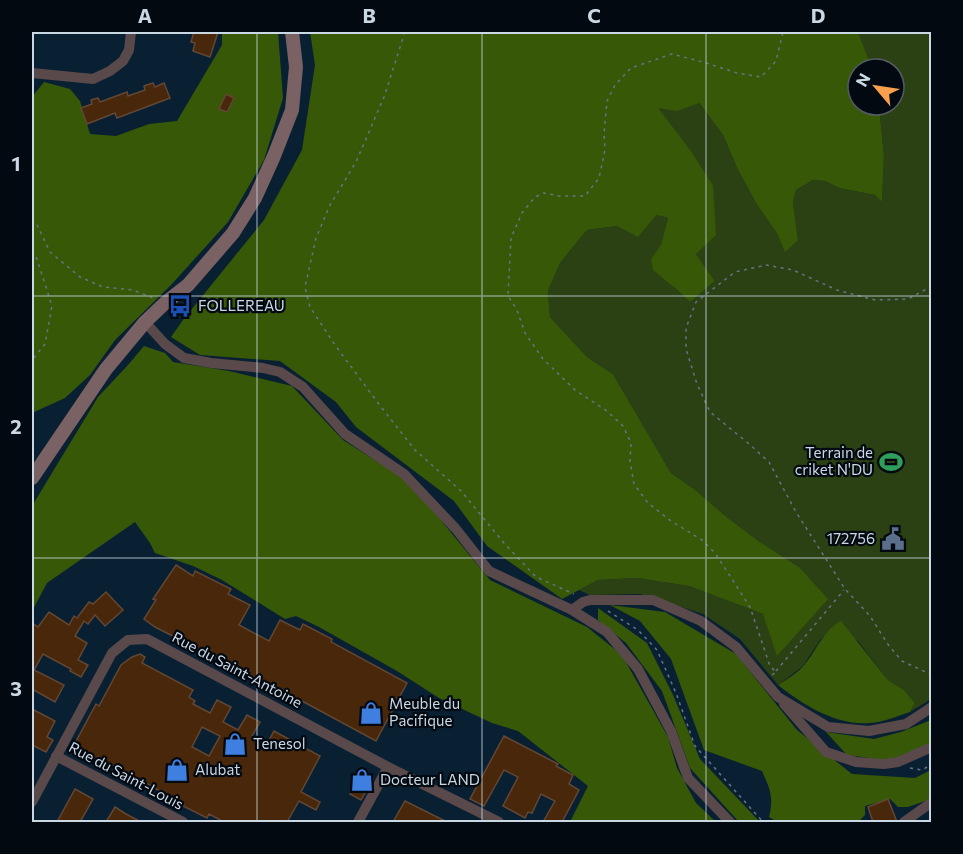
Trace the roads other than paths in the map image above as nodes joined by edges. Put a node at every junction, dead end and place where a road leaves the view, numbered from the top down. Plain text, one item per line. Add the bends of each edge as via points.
1 (131, 32) edge
2 (292, 32) edge
3 (32, 73) edge
4 (145, 322) junction
5 (32, 478) edge
6 (572, 610) junction
7 (778, 697) junction
8 (932, 707) edge
9 (932, 747) edge
10 (56, 756) junction
11 (388, 767) junction
12 (32, 802) edge
13 (932, 802) edge
14 (183, 822) edge
15 (358, 822) edge
16 (499, 822) edge
17 (730, 822) edge
18 (904, 822) edge

1 - 3 street via 123,61 93,79
2 - 4 main road via 296,67 292,111 255,198 233,233 188,285
4 - 5 main road via 106,369
4 - 6 street via 183,358 280,372 303,387 345,434 404,474 489,571
6 - 7 street via 590,600 652,600 701,621 736,646
6 - 17 street via 607,632 638,669 671,731 688,778
7 - 8 street via 828,727 869,731 906,724
7 - 9 street via 826,752 856,762 898,762
10 - 11 street, Rue du Saint-Antoine via 112,652 128,640 147,639
10 - 12 street, Rue du Saint-Antoine
10 - 14 street, Rue du Saint-Louis
11 - 15 street
11 - 16 street, Rue du Saint-Antoine
13 - 18 street

